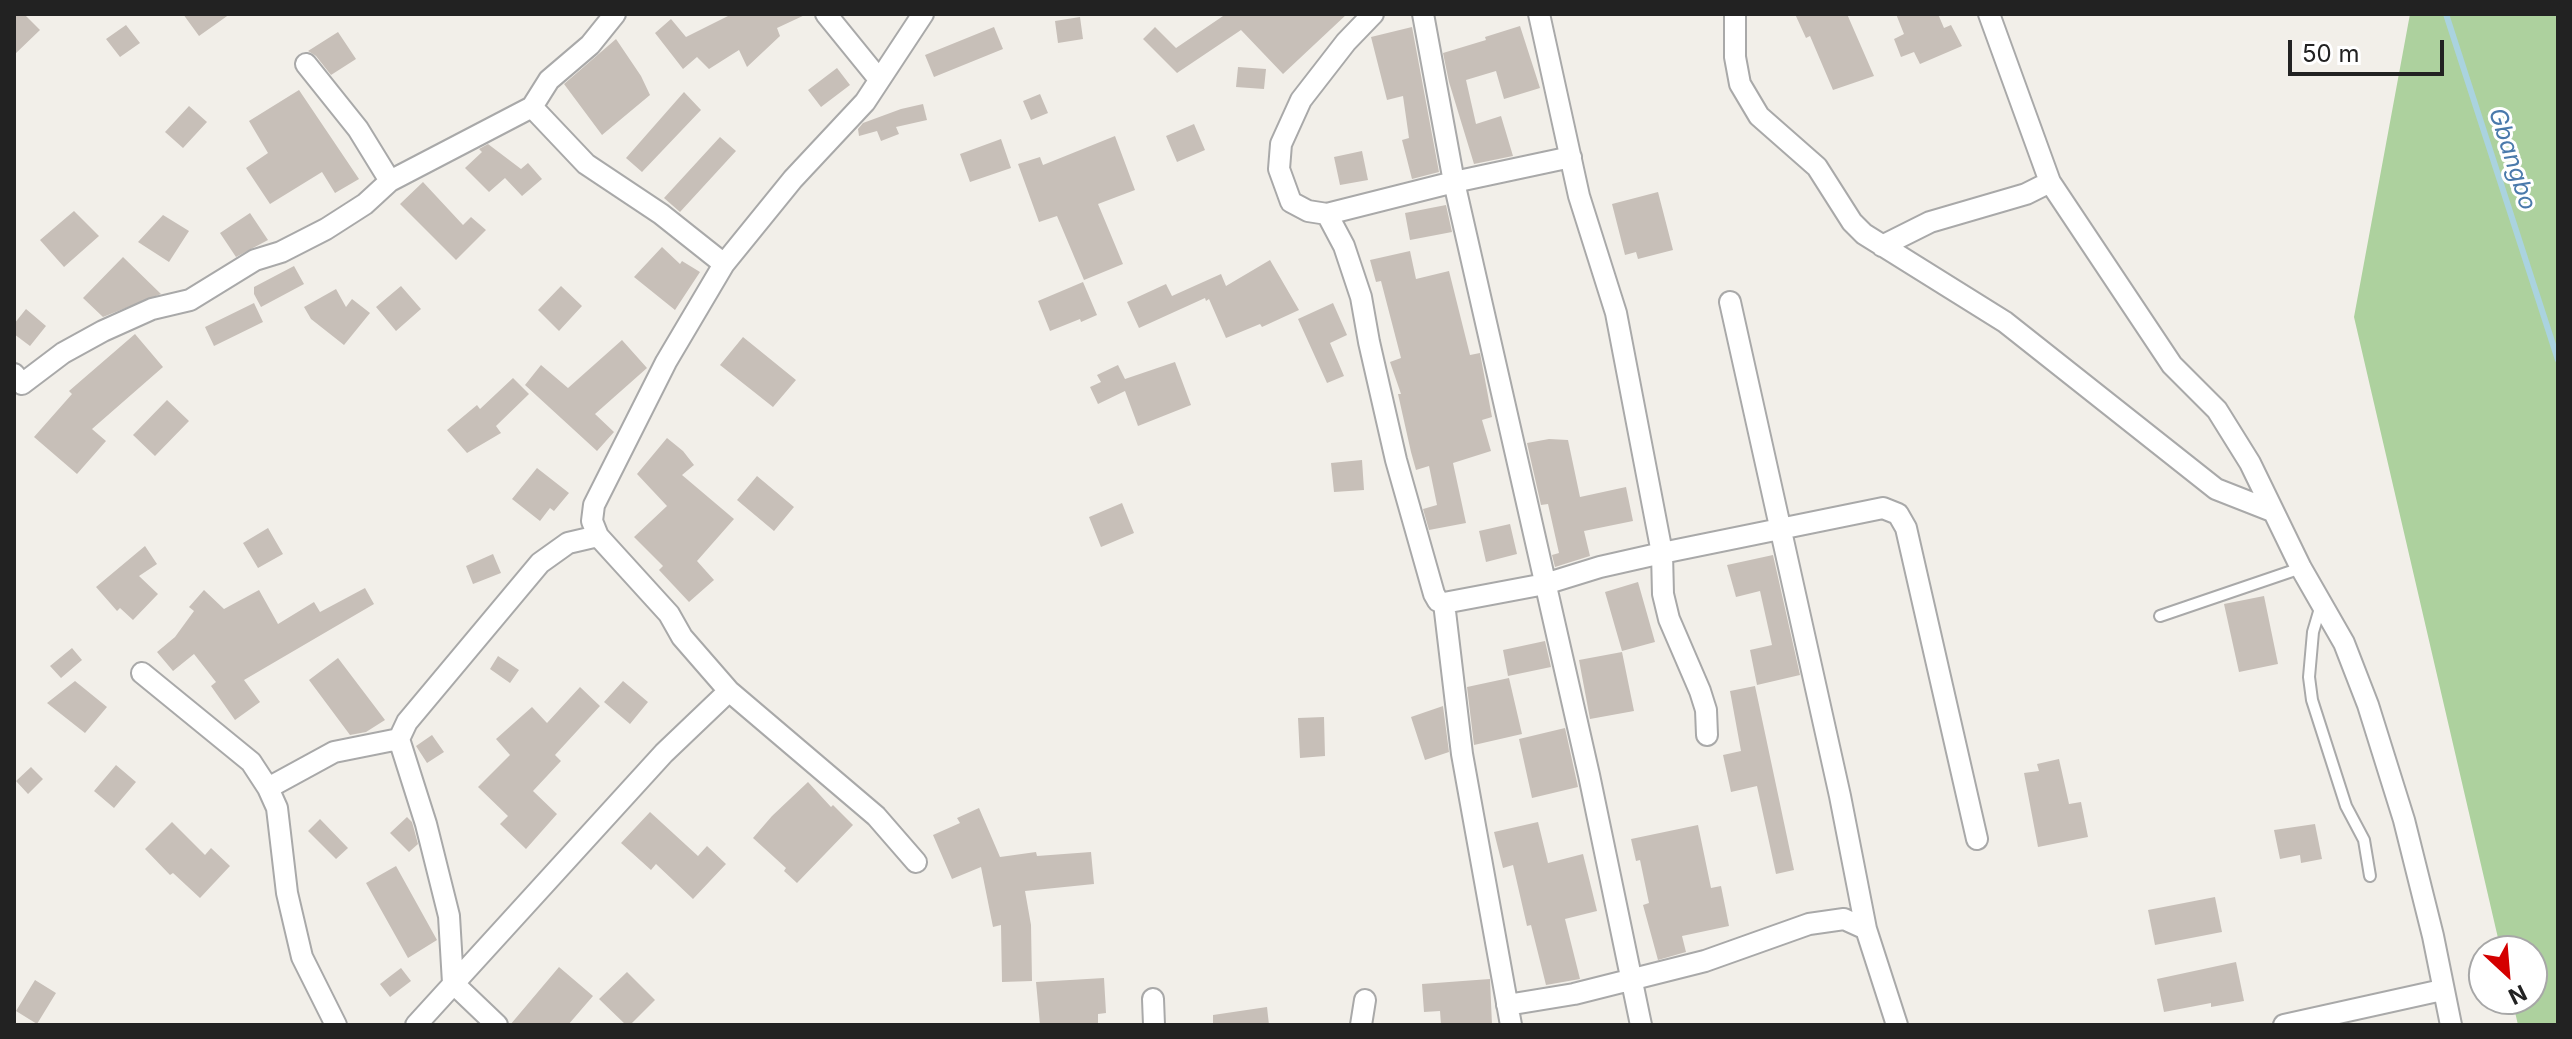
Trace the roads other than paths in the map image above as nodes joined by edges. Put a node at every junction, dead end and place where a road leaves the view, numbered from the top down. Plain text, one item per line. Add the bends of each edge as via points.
1 (615, 14) edge
2 (826, 14) edge
3 (923, 14) edge
4 (1373, 14) edge
5 (1423, 14) edge
6 (1539, 14) edge
7 (1735, 14) edge
8 (1989, 14) edge
9 (306, 64) dead end
10 (878, 78) junction
11 (532, 107) junction
12 (1571, 157) junction
13 (390, 181) junction
14 (1454, 182) junction
15 (2050, 182) junction
16 (1327, 214) junction
17 (1882, 246) junction
18 (724, 264) junction
19 (1730, 302) dead end
20 (17, 384) edge
21 (2272, 511) junction
22 (1780, 530) junction
23 (598, 536) junction
24 (1662, 553) junction
25 (2301, 568) junction
26 (1545, 584) junction
27 (1444, 603) junction
28 (2321, 603) junction
29 (2160, 616) dead end
30 (142, 673) dead end
31 (729, 691) junction
32 (1707, 735) dead end
33 (399, 739) junction
34 (268, 788) junction
35 (1977, 839) dead end
36 (916, 862) dead end
37 (2370, 876) dead end
38 (1866, 929) junction
39 (1632, 978) junction
40 (453, 983) junction
41 (2442, 990) junction
42 (1153, 999) dead end
43 (1365, 1000) dead end
44 (1509, 1015) edge
45 (336, 1025) edge
46 (416, 1025) edge
47 (497, 1025) edge
48 (1154, 1025) edge
49 (1361, 1025) edge
50 (1641, 1025) edge
51 (1897, 1025) edge
52 (2284, 1025) edge
53 (2451, 1025) edge

1 - 11 street via 590,45 549,80
2 - 10 street
3 - 10 street
4 - 16 street via 1301,100 1281,144 1279,169 1291,202
5 - 14 street
6 - 12 street
7 - 17 street via 1740,84 1759,116 1817,167 1852,222
8 - 15 street
9 - 13 street via 358,129
10 - 18 street via 865,102
11 - 13 street
11 - 18 street via 586,164
12 - 14 street
12 - 24 street via 1616,313
13 - 20 street via 326,229 255,260 190,300 152,309 103,331
14 - 16 street
14 - 26 street
15 - 17 street via 1930,222
15 - 21 street via 2172,365 2217,410
16 - 27 street via 1361,297 1400,475 1434,594
17 - 21 street via 2005,322 2216,489
18 - 23 street via 611,468 594,505 592,521
19 - 22 street
21 - 25 street
22 - 24 street
22 - 35 street via 1883,508 1898,514 1906,528
22 - 38 street
23 - 31 street
23 - 33 street via 568,543 540,563 407,722
24 - 26 street
24 - 32 street via 1669,619 1700,691
25 - 28 street
25 - 29 lane
26 - 27 street
26 - 39 street
27 - 44 street via 1462,754
28 - 37 lane via 2310,662 2312,700 2346,806 2364,840
28 - 41 street via 2344,643 2386,762 2433,936
30 - 34 street via 251,762
31 - 36 street via 876,816
31 - 40 street via 664,753
33 - 34 street via 334,752
33 - 40 street via 449,916
34 - 45 street via 277,808 287,893 302,957
38 - 39 street via 1844,919 1809,924 1705,961
38 - 51 street
39 - 44 street
39 - 50 street
40 - 46 street
40 - 47 street
41 - 52 street
41 - 53 street
42 - 48 street
43 - 49 street

